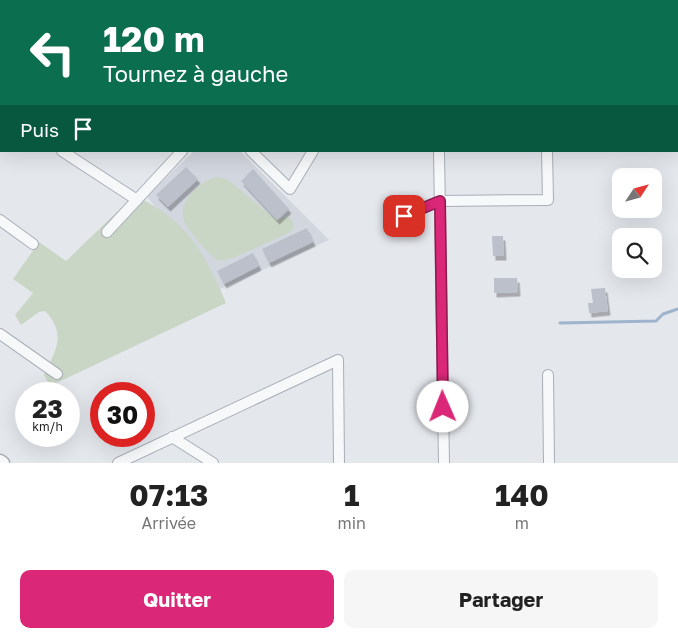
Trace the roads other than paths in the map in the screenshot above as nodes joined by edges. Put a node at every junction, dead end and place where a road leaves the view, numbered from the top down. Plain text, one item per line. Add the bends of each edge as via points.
1 (64, 152) edge
2 (180, 152) edge
3 (252, 152) edge
4 (312, 152) edge
5 (439, 152) edge
6 (547, 152) edge
7 (137, 200) junction
8 (440, 201) junction
9 (404, 216) dead end
10 (0, 220) edge
11 (107, 232) dead end
12 (33, 244) dead end
13 (0, 334) edge
14 (57, 374) dead end
15 (548, 375) dead end
16 (172, 438) junction
17 (0, 461) edge
18 (3, 463) edge
19 (118, 463) edge
20 (213, 463) edge
21 (339, 463) edge
22 (444, 463) edge
23 (549, 463) edge

1 - 7 street
2 - 7 street
3 - 4 street via 290,189
5 - 8 street
6 - 8 street via 548,200
7 - 11 street
8 - 9 street
8 - 22 street
10 - 12 street
13 - 14 street
15 - 23 street
16 - 19 street
16 - 20 street
16 - 21 street via 338,360
17 - 18 street

